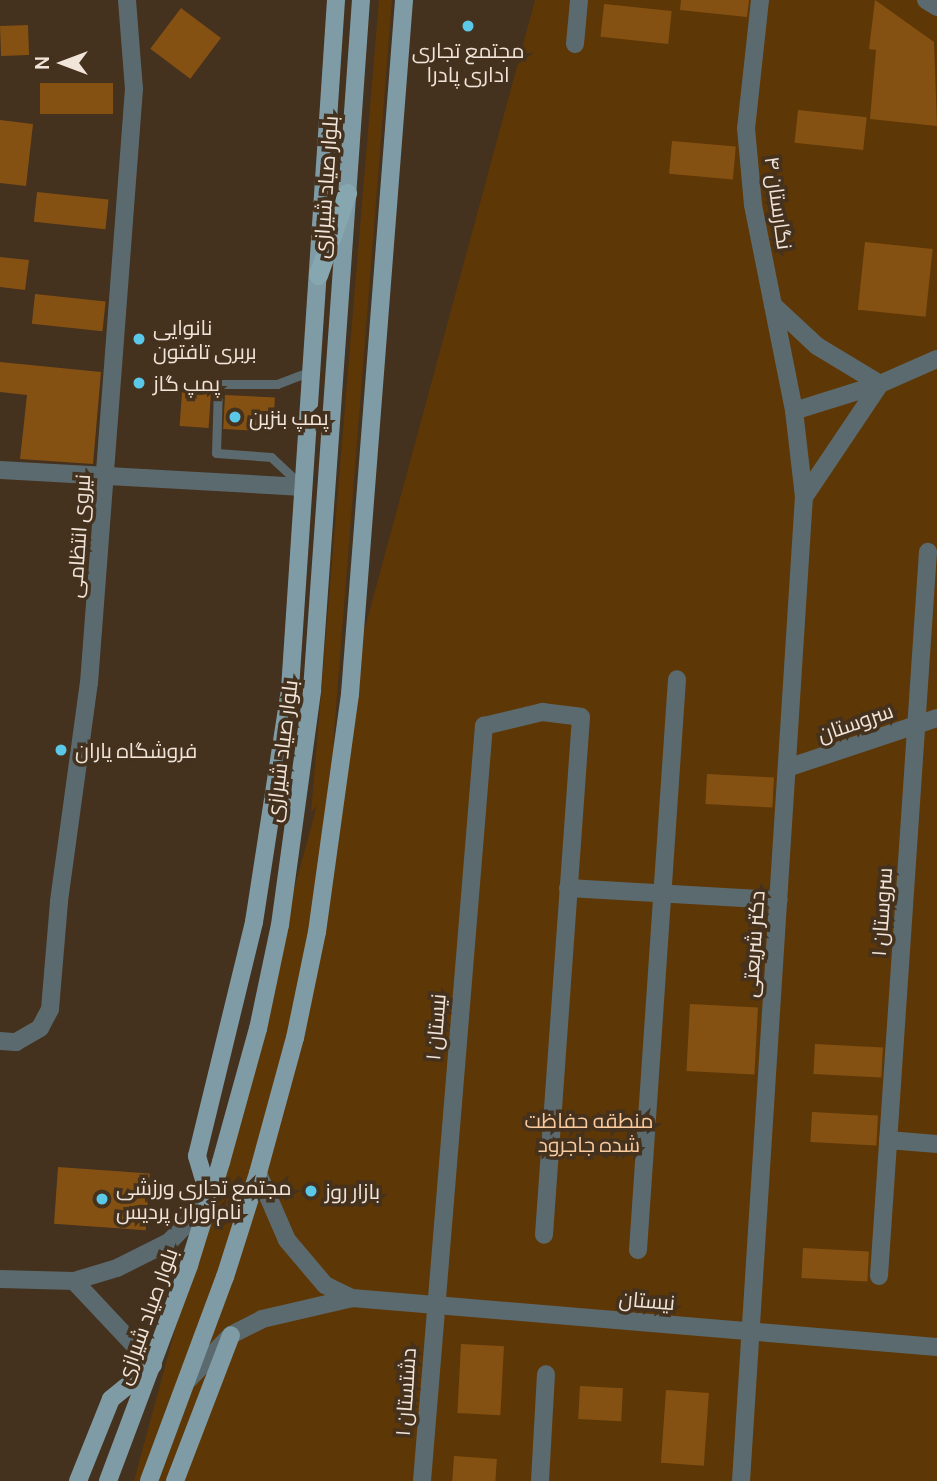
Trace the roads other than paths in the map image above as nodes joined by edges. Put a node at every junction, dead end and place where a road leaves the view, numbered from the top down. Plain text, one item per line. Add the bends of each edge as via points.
1 (146, 0) edge
2 (336, 0) edge
3 (361, 0) edge
4 (404, 0) edge
5 (579, 0) edge
6 (760, 0) edge
7 (926, 0) edge
8 (127, 4) edge
9 (937, 7) edge
10 (575, 44) dead end
11 (347, 193) junction
12 (318, 275) junction
13 (773, 305) junction
14 (937, 359) edge
15 (311, 371) junction
16 (880, 384) junction
17 (794, 411) junction
18 (0, 470) edge
19 (105, 476) junction
20 (303, 487) junction
21 (804, 497) junction
22 (928, 552) dead end
23 (677, 678) dead end
24 (937, 718) edge
25 (917, 725) junction
26 (787, 768) junction
27 (568, 888) junction
28 (662, 893) junction
29 (779, 900) junction
30 (0, 1041) edge
31 (888, 1140) junction
32 (937, 1144) edge
33 (258, 1173) junction
34 (210, 1200) junction
35 (544, 1235) dead end
36 (638, 1250) dead end
37 (879, 1276) dead end
38 (0, 1279) edge
39 (74, 1281) junction
40 (352, 1298) junction
41 (434, 1305) junction
42 (752, 1332) junction
43 (230, 1335) junction
44 (937, 1347) edge
45 (153, 1365) junction
46 (546, 1374) dead end
47 (189, 1379) junction
48 (78, 1481) edge
49 (108, 1481) edge
50 (149, 1481) edge
51 (174, 1481) edge
52 (422, 1481) edge
53 (540, 1481) edge
54 (741, 1481) edge

1 - 8 street
2 - 12 main road
3 - 11 main road, بلوار صیاد شیرازی
4 - 33 main road via 336,814 295,1038
5 - 10 street
6 - 13 street, نگارستان ۴ via 746,128 753,205
7 - 9 street
8 - 19 street, نیروی انتظامی via 134,89
11 - 12 highway
11 - 34 main road, بلوار صیاد شیرازی via 312,690 299,809 258,1029
12 - 15 main road
13 - 16 street via 817,346
13 - 17 street, نگارستان ۴
14 - 16 street
15 - 20 main road
15 - 20 lane via 277,384 218,384 216,453 271,457
16 - 17 street
16 - 21 street
17 - 21 street, دکتر شریعتی
18 - 19 street
19 - 20 street
19 - 30 street, نیروی انتظامی via 89,683 59,901 50,1009 40,1028 16,1042
20 - 34 main road via 290,689 275,807 234,1011 197,1156
21 - 26 street, دکتر شریعتی
22 - 25 street, سروستان ۱
23 - 28 street
24 - 25 street, سروستان
25 - 26 street, سروستان
25 - 31 street, سروستان ۱
26 - 29 street, دکتر شریعتی
27 - 28 street
27 - 35 street
27 - 41 street, نیستان ۱ via 580,717 542,712 484,726
28 - 29 street
28 - 36 street
29 - 42 street, دکتر شریعتی
31 - 32 street
31 - 37 street, سروستان ۱
33 - 40 street via 287,1240 326,1285
33 - 47 main road
34 - 39 street via 169,1241 117,1268
34 - 45 main road, بلوار صیاد شیرازی
38 - 39 street
39 - 45 street
40 - 41 street, نیستان
40 - 43 street via 262,1319
41 - 42 street, نیستان
41 - 52 street, دشتستان ۱
42 - 44 street, نیستان
42 - 54 street, دکتر شریعتی
43 - 47 street
43 - 51 main road
45 - 48 main road via 111,1399
45 - 49 main road, بلوار صیاد شیرازی
46 - 53 street
47 - 50 main road

